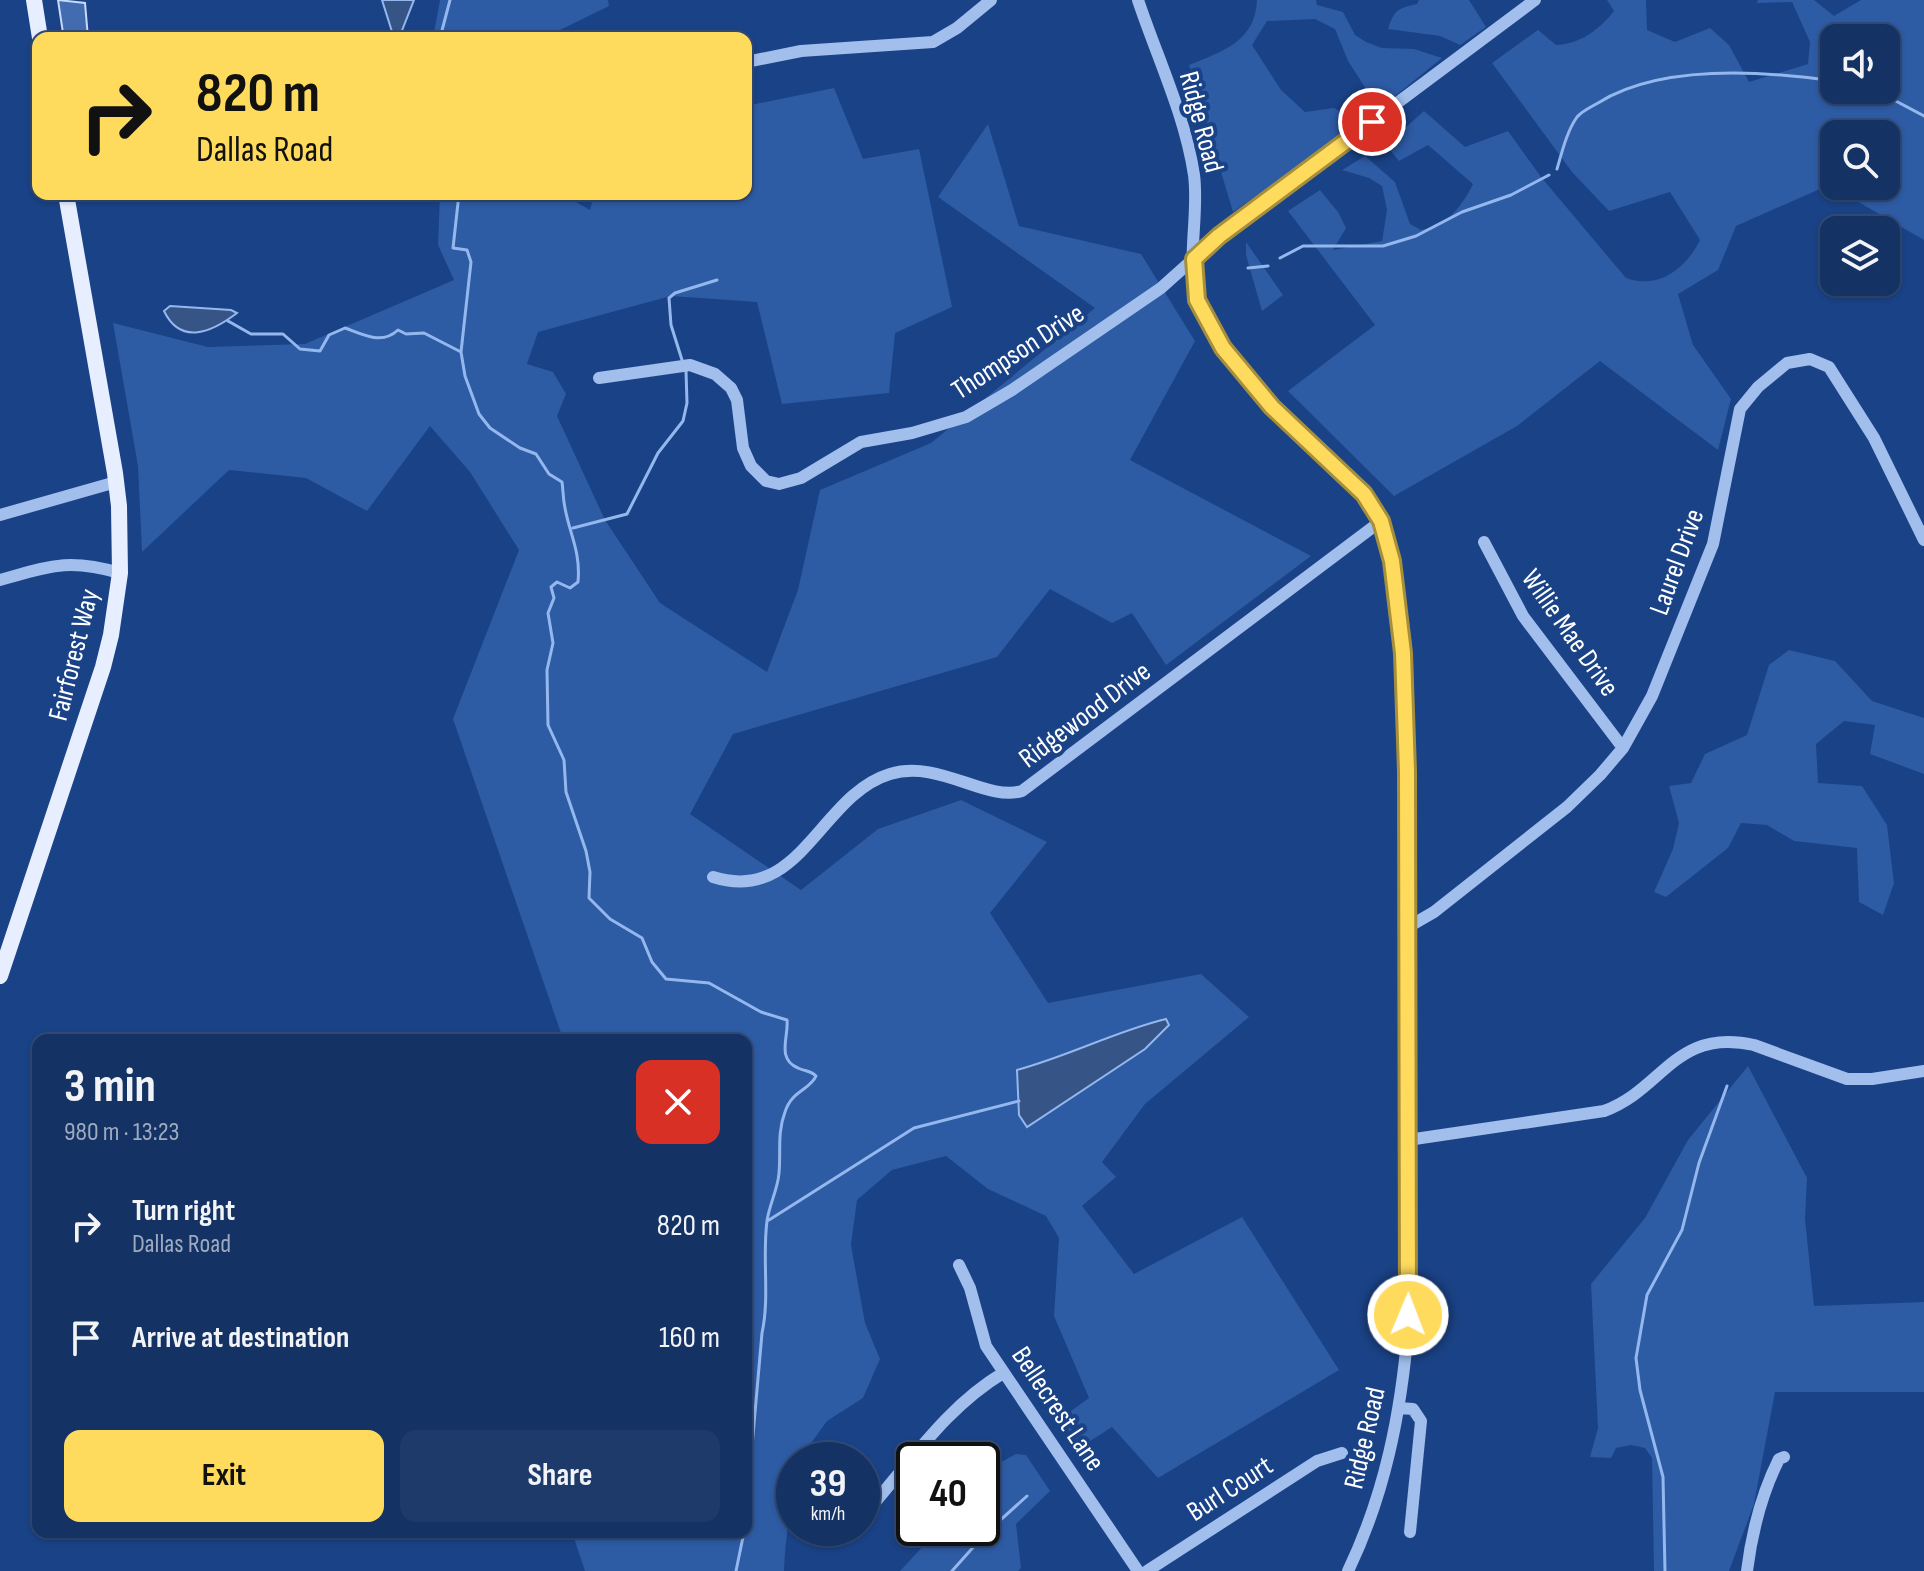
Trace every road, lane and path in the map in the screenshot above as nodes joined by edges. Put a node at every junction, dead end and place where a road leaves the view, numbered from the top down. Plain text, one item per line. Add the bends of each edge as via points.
1 (34, 0) edge
2 (991, 0) edge
3 (1138, 0) edge
4 (1535, 0) edge
5 (39, 32) edge
6 (752, 61) edge
7 (67, 200) edge
8 (1194, 259) junction
9 (599, 378) dead end
10 (116, 482) junction
11 (0, 515) edge
12 (1381, 521) junction
13 (1924, 540) edge
14 (1484, 542) dead end
15 (120, 573) junction
16 (0, 580) edge
17 (1623, 748) junction
18 (713, 877) dead end
19 (1408, 927) junction
20 (0, 976) edge
21 (1924, 1071) edge
22 (1408, 1140) junction
23 (959, 1265) dead end
24 (1003, 1373) junction
25 (1399, 1408) junction
26 (1342, 1453) dead end
27 (1784, 1457) dead end
28 (880, 1496) edge
29 (1410, 1532) dead end
30 (1138, 1571) edge
31 (1147, 1571) edge
32 (1348, 1571) edge
33 (1747, 1571) edge

1 - 5 main road
2 - 6 street via 933,42 801,51
3 - 8 street, Ridge Road via 1189,150 1196,192
4 - 8 street
7 - 10 main road, Fairforest Way
8 - 9 street, Thompson Drive via 1161,288 980,409 946,424 861,442 784,484 766,481 751,466 743,448 737,400 715,374 690,365
8 - 12 street, Ridge Road via 1197,300 1223,348 1272,407 1355,484
10 - 11 street
10 - 15 main road, Fairforest Way
12 - 18 street, Ridgewood Drive via 1022,791 1004,793 924,771 891,774 854,796 778,872 737,882
12 - 19 street, Ridge Road via 1392,561 1403,653
13 - 17 street, Laurel Drive via 1874,438 1833,373 1820,361 1787,363 1758,387 1737,415 1713,544 1652,696
14 - 17 street, Willie Mae Drive via 1523,616
15 - 16 street via 67,562
15 - 20 main road, Fairforest Way via 103,667
17 - 19 street, Laurel Drive via 1567,807
19 - 22 street, Ridge Road
21 - 22 street via 1847,1079 1754,1045 1712,1043 1685,1053 1604,1111
22 - 25 street, Ridge Road via 1408,1329
23 - 24 street, Bellecrest Lane via 979,1329
24 - 28 street via 957,1407
24 - 30 street, Bellecrest Lane
25 - 29 street via 1413,1409 1421,1421
25 - 32 street, Ridge Road via 1382,1483
26 - 31 street, Burl Court via 1317,1461
27 - 33 street via 1766,1485

